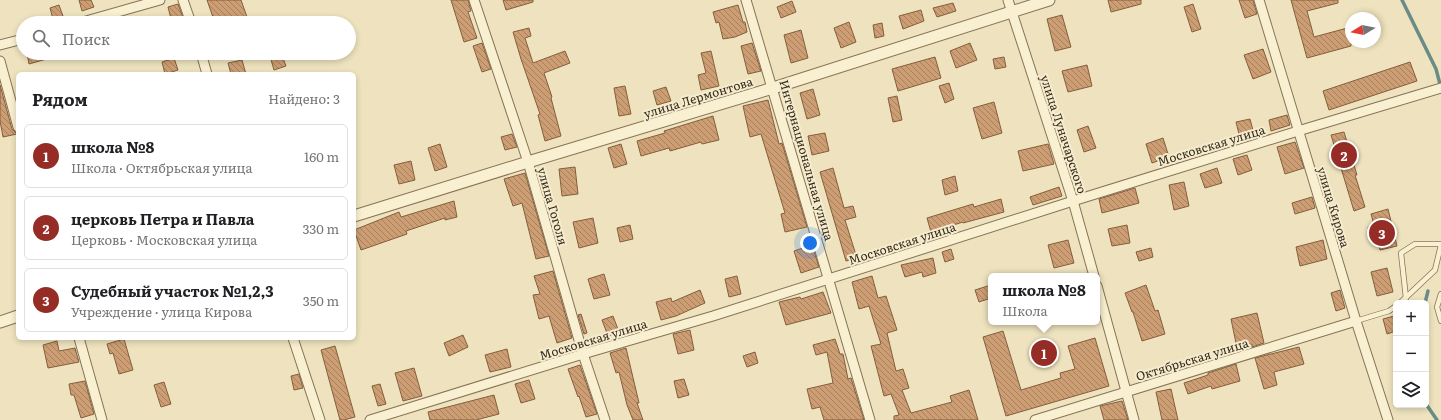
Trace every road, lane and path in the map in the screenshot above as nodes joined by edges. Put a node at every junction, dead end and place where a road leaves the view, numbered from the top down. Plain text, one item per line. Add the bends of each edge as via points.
1 (160, 0) edge
2 (184, 0) edge
3 (474, 0) edge
4 (746, 0) edge
5 (1008, 0) edge
6 (1049, 0) edge
7 (1259, 0) edge
8 (1011, 12) junction
9 (104, 16) edge
10 (189, 16) edge
11 (16, 41) edge
12 (0, 45) edge
13 (203, 60) edge
14 (0, 61) edge
15 (207, 72) edge
16 (773, 88) junction
17 (1441, 88) edge
18 (16, 120) edge
19 (1298, 131) junction
20 (528, 162) junction
21 (1073, 201) junction
22 (356, 215) edge
23 (1441, 244) edge
24 (1093, 273) edge
25 (829, 278) junction
26 (1441, 294) edge
27 (1100, 297) edge
28 (1406, 298) junction
29 (1404, 300) edge
30 (1393, 308) edge
31 (16, 317) edge
32 (1356, 321) junction
33 (1441, 321) edge
34 (0, 322) edge
35 (80, 340) edge
36 (294, 340) edge
37 (583, 354) junction
38 (1126, 392) junction
39 (102, 420) edge
40 (320, 420) edge
41 (370, 420) edge
42 (605, 420) edge
43 (870, 420) edge
44 (1035, 420) edge
45 (1134, 420) edge
46 (1388, 420) edge

1 - 9 street
2 - 10 street
3 - 20 street, улица Гоголя
4 - 16 street, Интернациональная улица
5 - 8 street, улица Луначарского
6 - 8 street, улица Лермонтова
7 - 19 street, улица Кирова
8 - 16 street, улица Лермонтова
8 - 21 street, улица Луначарского
11 - 12 street
13 - 15 street
14 - 18 street
16 - 20 street, улица Лермонтова
16 - 25 street, Интернациональная улица
17 - 19 street, Московская улица
19 - 21 street, Московская улица
19 - 32 street, улица Кирова
20 - 22 street, улица Лермонтова
20 - 37 street, улица Гоголя
21 - 24 street, улица Луначарского
21 - 25 street, Московская улица
23 - 28 lane via 1435,270
23 - 28 lane via 1415,244 1401,253
25 - 37 street, Московская улица via 714,316
25 - 43 street, Интернациональная улица
26 - 33 lane via 1437,307
27 - 38 street
28 - 29 lane
30 - 32 lane
31 - 34 street
32 - 38 street, Октябрьская улица
32 - 46 street, улица Кирова
35 - 39 street
36 - 40 street
37 - 41 street, Московская улица
37 - 42 street, улица Гоголя
38 - 44 street, Октябрьская улица
38 - 45 street

